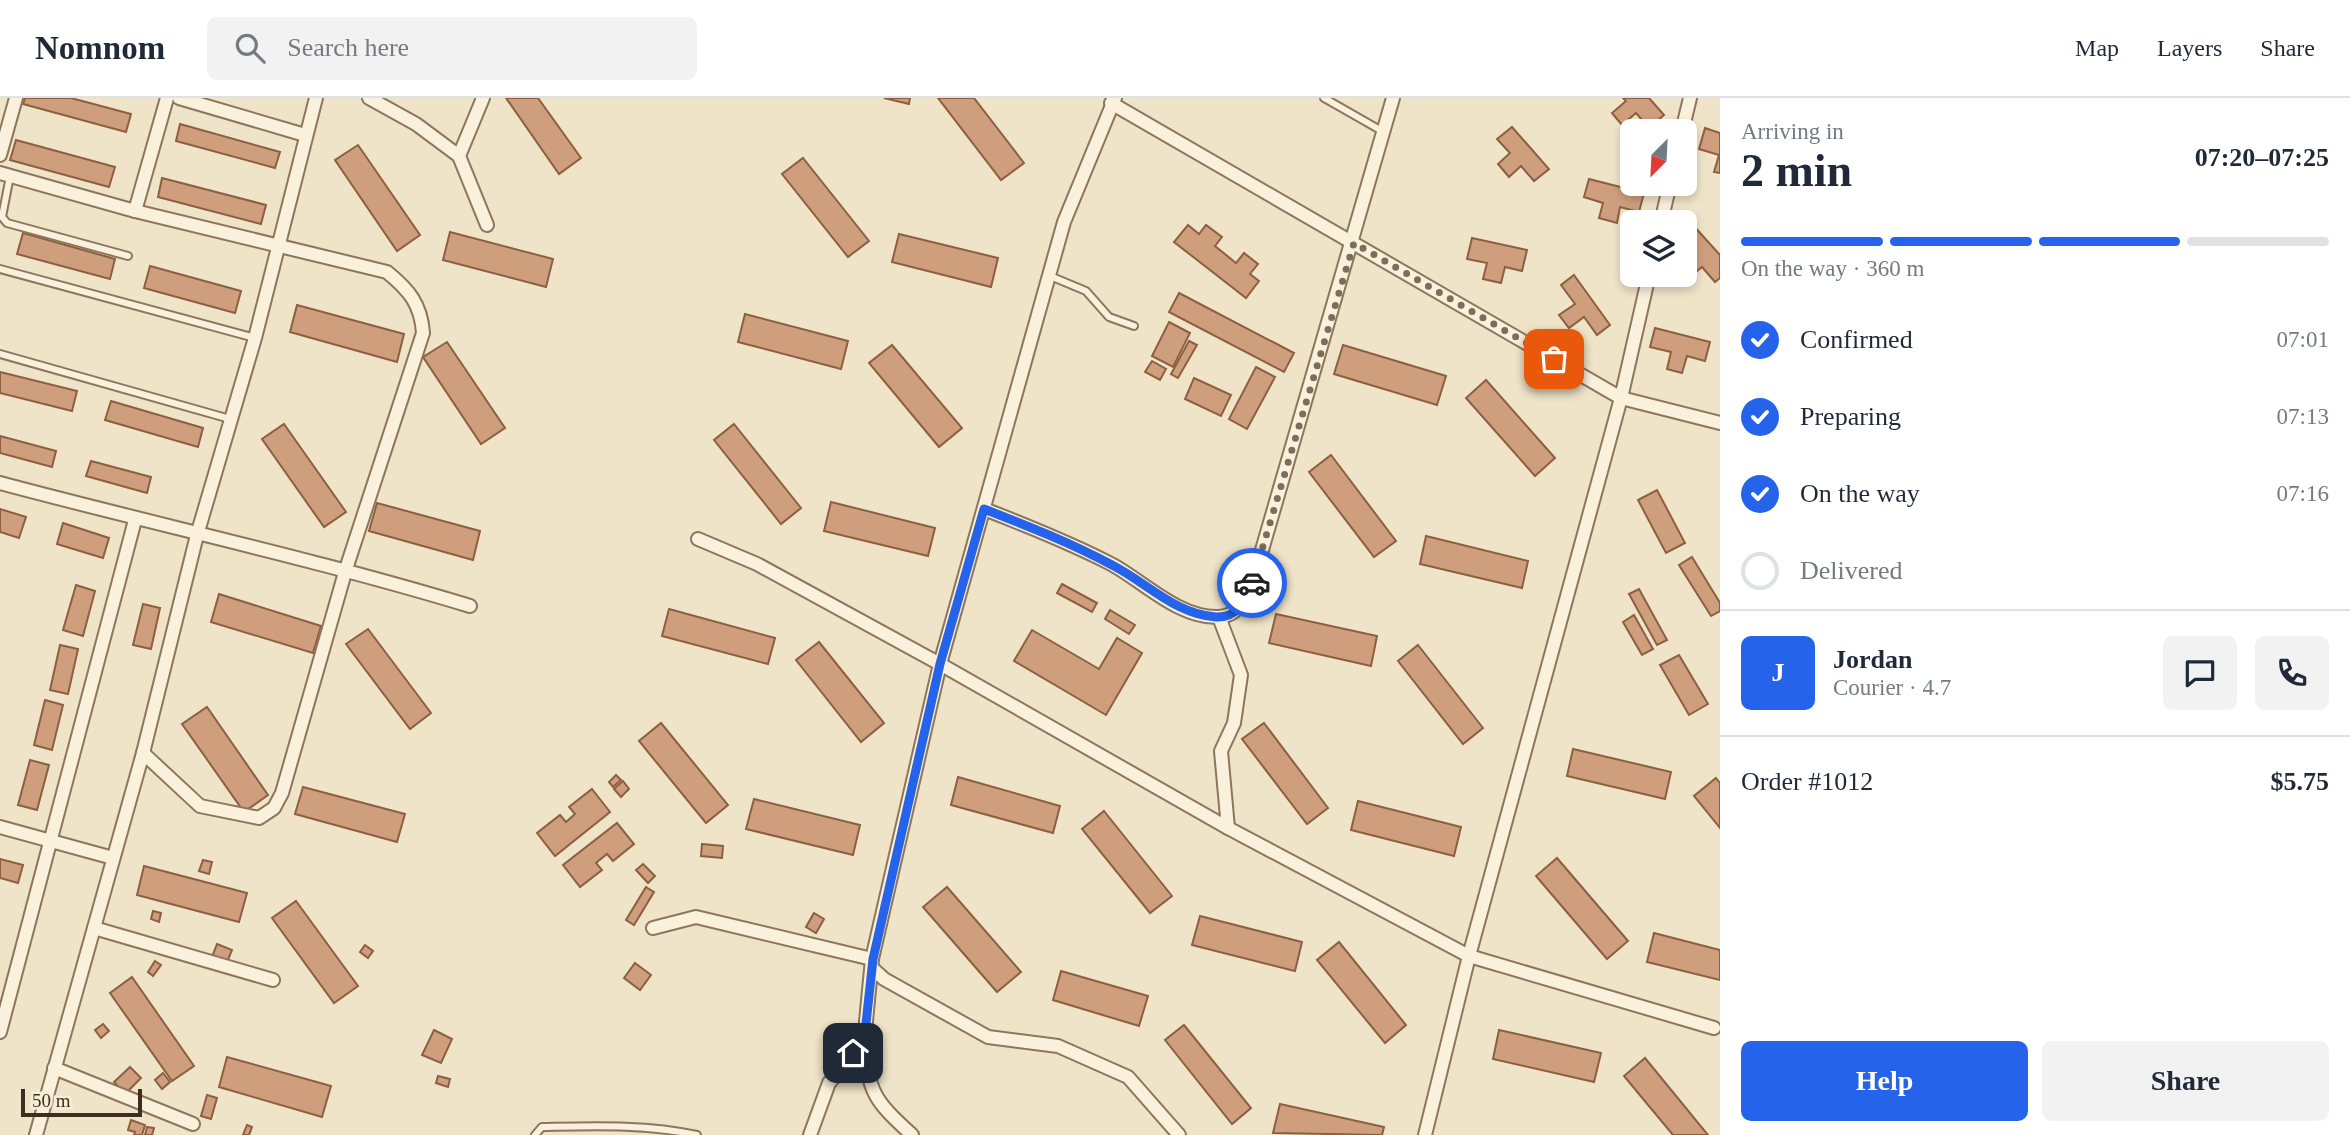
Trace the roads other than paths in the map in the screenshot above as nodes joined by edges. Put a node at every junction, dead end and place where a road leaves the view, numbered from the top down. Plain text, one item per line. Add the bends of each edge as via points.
1 (16, 98) edge
2 (167, 98) edge
3 (179, 98) edge
4 (316, 98) edge
5 (369, 98) edge
6 (483, 98) edge
7 (1324, 98) edge
8 (1393, 98) edge
9 (1690, 98) edge
10 (1113, 101) edge
11 (1685, 119) edge
12 (1384, 132) junction
13 (305, 135) junction
14 (0, 155) edge
15 (459, 156) junction
16 (5, 174) edge
17 (135, 211) junction
18 (487, 225) dead end
19 (276, 243) junction
20 (1354, 243) junction
21 (128, 256) dead end
22 (0, 269) edge
23 (1048, 275) junction
24 (1646, 287) edge
25 (1134, 326) dead end
26 (255, 338) junction
27 (0, 354) edge
28 (1621, 398) junction
29 (232, 419) junction
30 (1720, 423) edge
31 (0, 483) edge
32 (984, 509) junction
33 (135, 520) junction
34 (197, 535) junction
35 (698, 538) dead end
36 (346, 569) junction
37 (470, 606) dead end
38 (1219, 617) junction
39 (940, 664) junction
40 (143, 753) junction
41 (0, 827) edge
42 (1228, 828) junction
43 (50, 841) junction
44 (113, 858) junction
45 (94, 928) junction
46 (653, 928) dead end
47 (1469, 956) junction
48 (872, 964) junction
49 (273, 980) dead end
50 (1714, 1028) dead end
51 (0, 1032) edge
52 (864, 1042) junction
53 (54, 1069) junction
54 (193, 1124) dead end
55 (36, 1135) edge
56 (535, 1135) edge
57 (697, 1135) edge
58 (810, 1135) edge
59 (912, 1135) edge
60 (1179, 1135) edge
61 (1425, 1135) edge

1 - 14 street
2 - 17 street
3 - 13 street
4 - 13 street
5 - 15 street via 416,124
6 - 15 street
7 - 12 lane
8 - 12 street
9 - 11 street
10 - 20 street
10 - 23 street via 1064,222
12 - 20 street
13 - 19 street
15 - 18 street
16 - 17 street
16 - 21 lane via 2,217 7,223
17 - 19 street
19 - 26 street
19 - 36 street via 387,272 409,289 422,314 423,333
20 - 28 street
20 - 38 street via 1253,581 1234,613
22 - 26 lane
23 - 25 lane via 1086,291 1109,317
23 - 32 street
24 - 28 street
26 - 29 street
27 - 29 lane
28 - 30 street
28 - 47 street
29 - 34 street
31 - 33 street
32 - 38 street via 1114,566 1176,606
32 - 39 street
33 - 34 street
33 - 43 street
34 - 36 street
34 - 40 street
35 - 39 street via 757,564
36 - 37 street
36 - 40 street via 274,808 259,818 200,806
38 - 42 street via 1241,675 1234,723 1221,751
39 - 42 street
39 - 48 street
40 - 44 street
41 - 43 street
42 - 47 street
43 - 44 street
43 - 51 street
44 - 45 street
45 - 49 street
45 - 53 street
46 - 48 street via 695,917
47 - 50 street
47 - 61 street
48 - 52 street
48 - 60 street via 884,979 988,1037 1058,1046 1128,1077
52 - 58 street via 829,1083
52 - 59 street via 875,1099
53 - 54 street
53 - 55 street
56 - 57 lane via 542,1127 610,1126 665,1128

